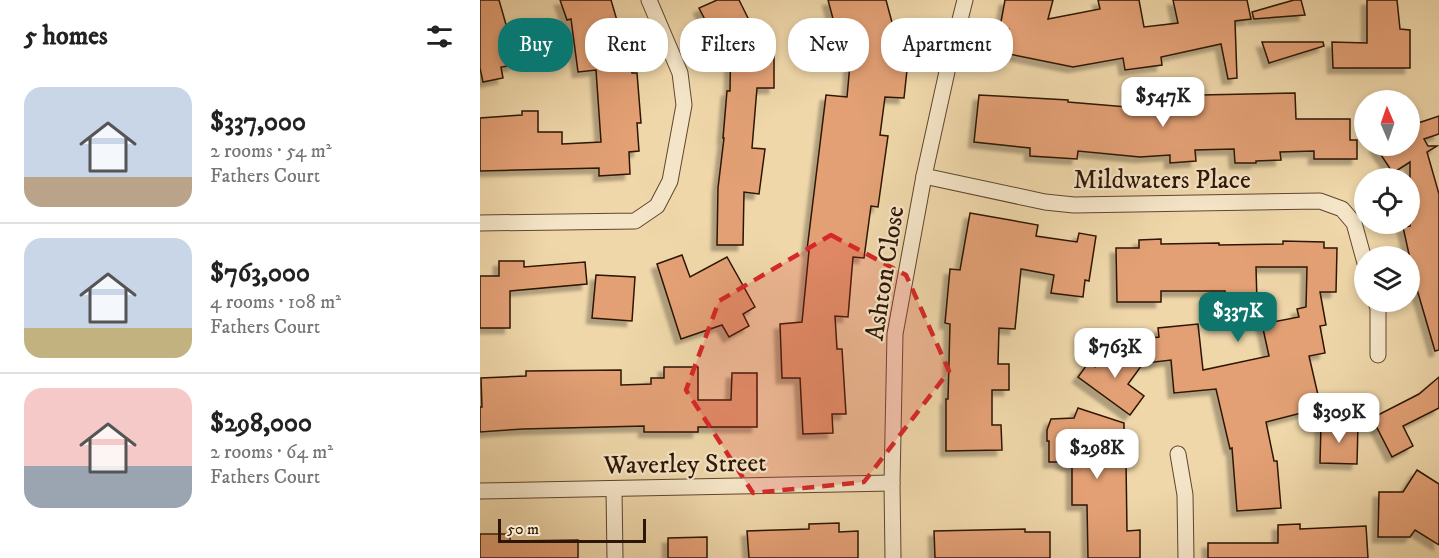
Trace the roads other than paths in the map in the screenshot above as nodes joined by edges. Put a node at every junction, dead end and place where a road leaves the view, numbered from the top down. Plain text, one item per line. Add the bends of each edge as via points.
1 (649, 0) edge
2 (965, 0) edge
3 (924, 176) junction
4 (480, 223) edge
5 (1360, 246) edge
6 (1378, 312) edge
7 (1378, 355) dead end
8 (1178, 454) dead end
9 (892, 483) junction
10 (614, 489) junction
11 (480, 491) edge
12 (615, 558) edge
13 (893, 558) edge
14 (1186, 558) edge

1 - 4 street via 680,73 684,105 670,181 657,206 635,221
2 - 3 street, Ashton Close
3 - 5 street, Mildwaters Place via 1074,205 1320,201 1342,209 1354,223
3 - 9 street, Ashton Close via 895,334
6 - 7 street
8 - 14 street via 1185,495
9 - 10 street, Waverley Street
9 - 13 street, Ashton Close
10 - 11 street, Waverley Street
10 - 12 street

